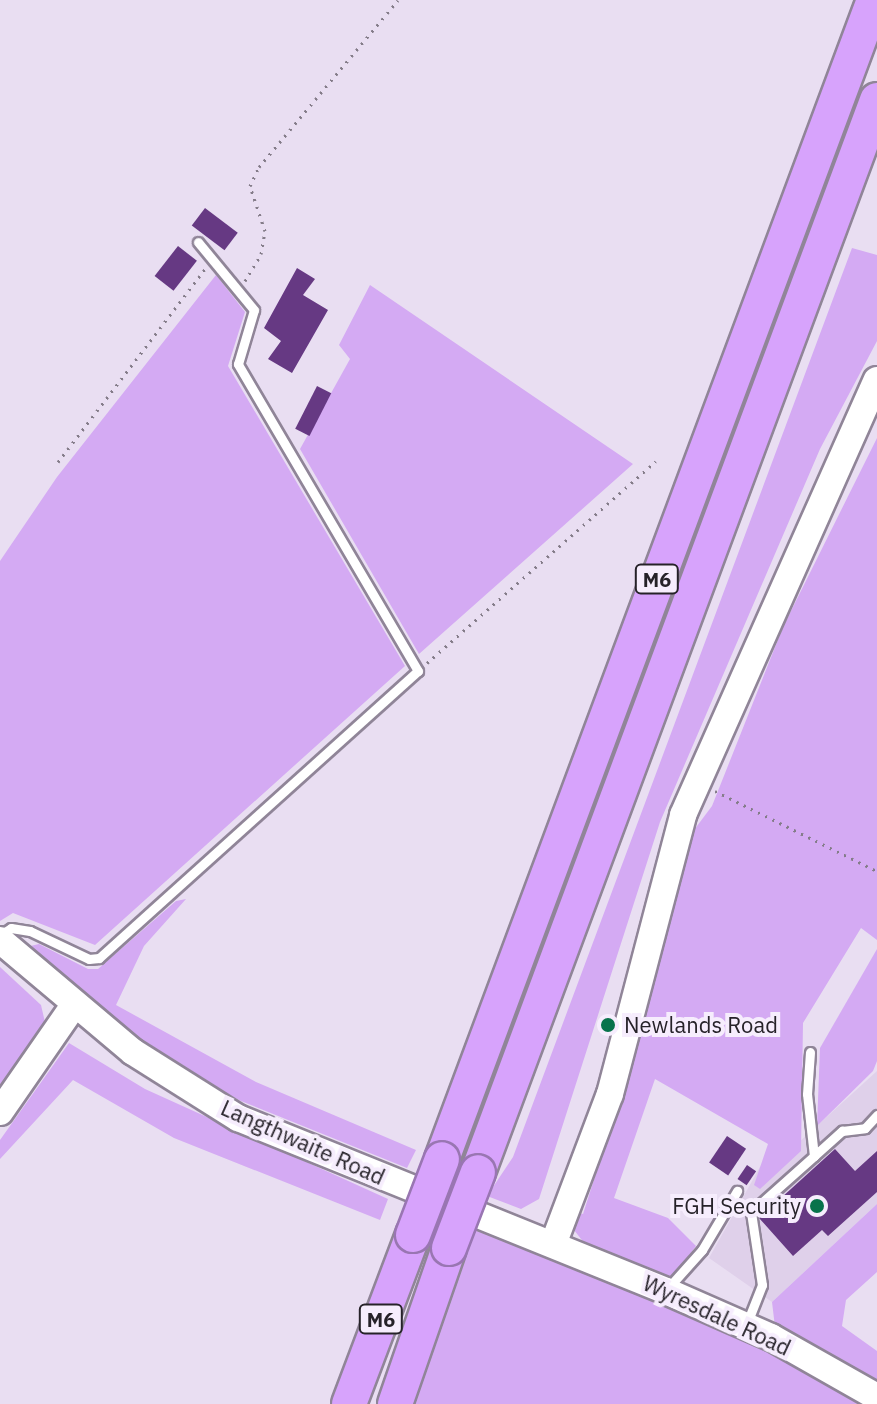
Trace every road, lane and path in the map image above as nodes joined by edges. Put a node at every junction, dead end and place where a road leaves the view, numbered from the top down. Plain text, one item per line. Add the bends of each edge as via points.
1 (398, 0) edge
2 (874, 0) edge
3 (877, 100) edge
4 (198, 242) dead end
5 (213, 258) junction
6 (241, 288) junction
7 (877, 380) edge
8 (656, 461) dead end
9 (58, 462) dead end
10 (418, 671) junction
11 (697, 782) junction
12 (877, 871) edge
13 (0, 938) edge
14 (74, 1005) junction
15 (810, 1052) dead end
16 (0, 1112) edge
17 (877, 1115) edge
18 (814, 1156) junction
19 (737, 1191) dead end
20 (554, 1242) junction
21 (666, 1291) junction
22 (746, 1326) junction
23 (877, 1397) edge
24 (349, 1404) edge
25 (395, 1404) edge

1 - 6 path via 259,167 250,186 265,231 261,254
2 - 24 highway, M6, bridge
3 - 25 highway, M6, bridge
4 - 5 lane
5 - 6 lane
5 - 9 path
6 - 10 lane via 254,310 238,364
7 - 11 street
8 - 10 path
10 - 13 lane via 99,958 89,959 30,931 11,928
11 - 12 path
11 - 20 street via 683,815 610,1094
13 - 14 street, Langthwaite Road
14 - 16 street
14 - 20 street, Langthwaite Road via 133,1052 238,1118
15 - 18 lane via 807,1094
17 - 18 lane via 865,1128 842,1131
18 - 22 lane via 751,1212 762,1285
19 - 21 lane via 702,1250
20 - 21 street, Wyresdale Road
21 - 22 street, Wyresdale Road
22 - 23 street, Wyresdale Road

